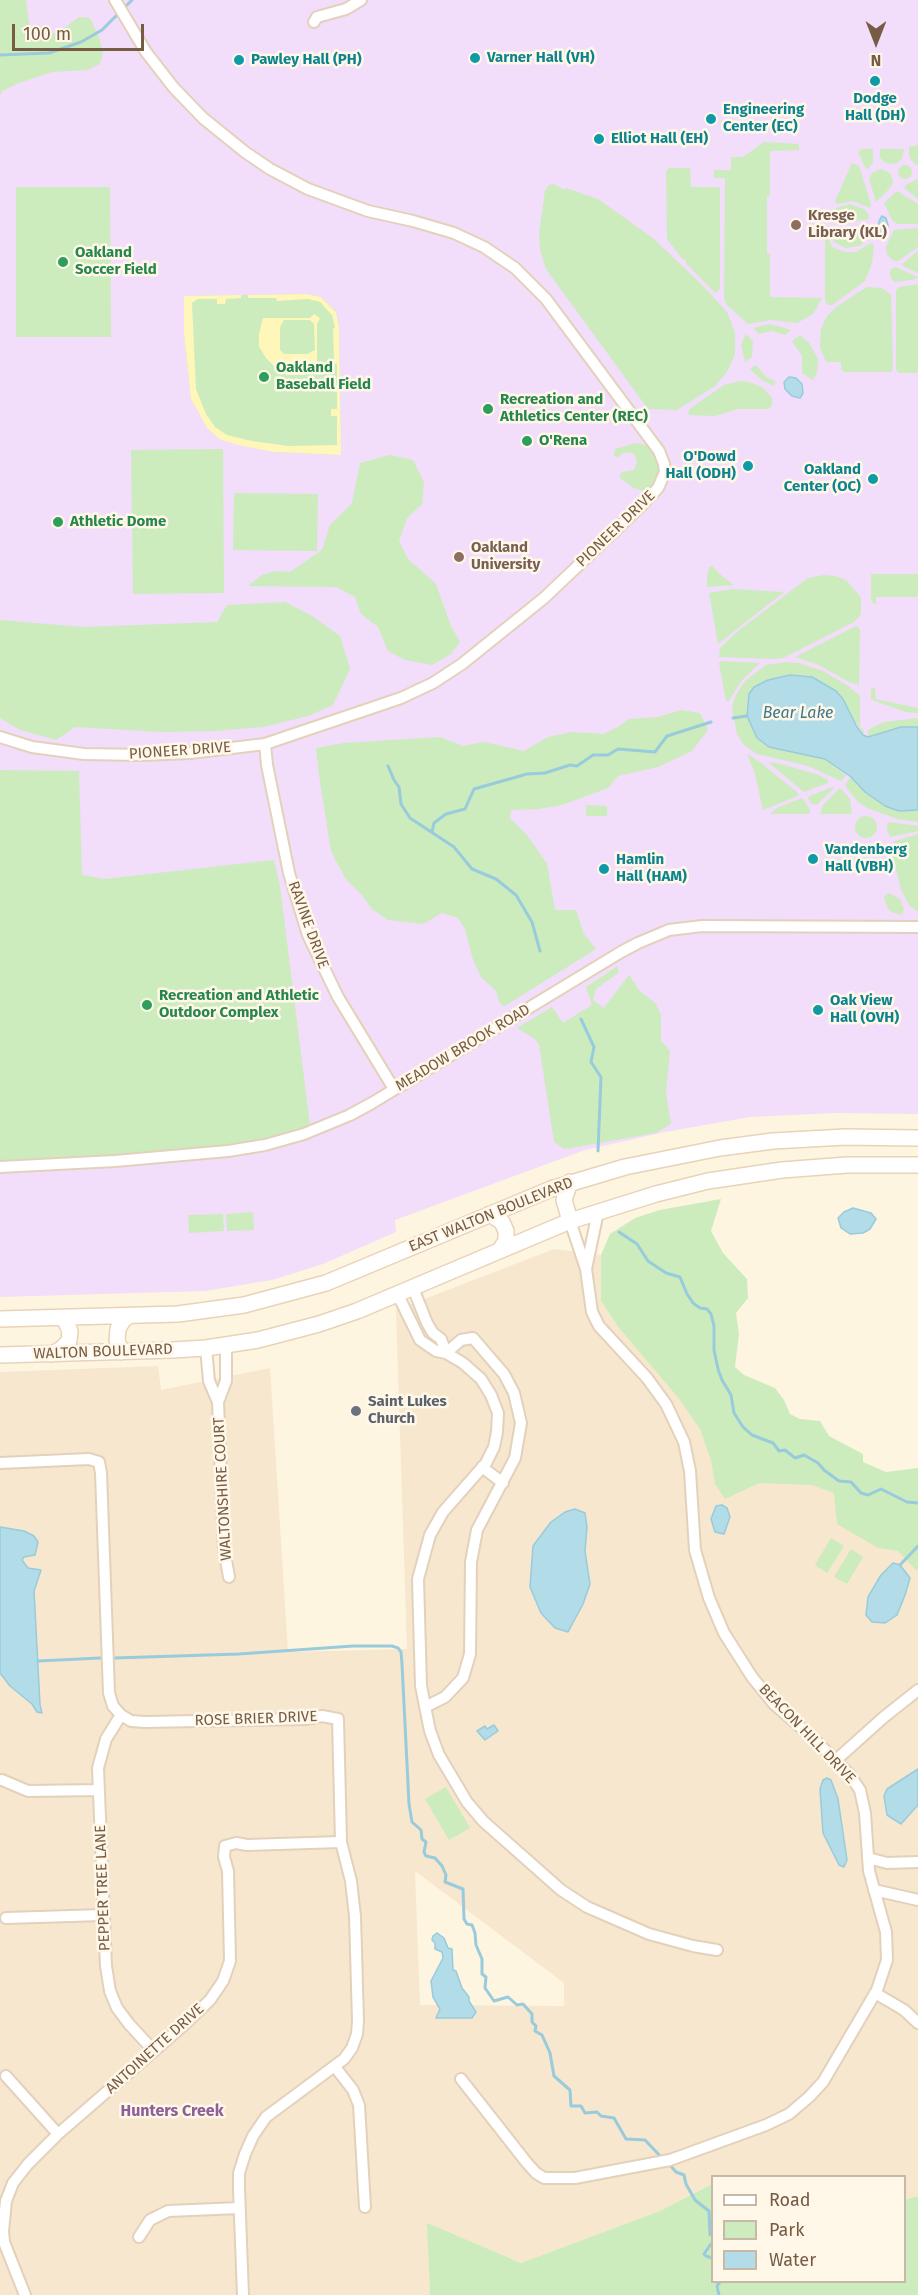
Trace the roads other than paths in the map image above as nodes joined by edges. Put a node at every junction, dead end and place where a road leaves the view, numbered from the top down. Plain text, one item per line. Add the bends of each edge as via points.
1 (115, 0) edge
2 (361, 0) edge
3 (314, 22) dead end
4 (0, 737) edge
5 (265, 744) junction
6 (918, 927) edge
7 (394, 1089) junction
8 (918, 1138) edge
9 (918, 1165) edge
10 (0, 1167) edge
11 (570, 1182) junction
12 (598, 1212) junction
13 (490, 1214) junction
14 (570, 1221) junction
15 (500, 1250) junction
16 (586, 1269) junction
17 (413, 1288) junction
18 (398, 1295) junction
19 (129, 1316) junction
20 (64, 1318) junction
21 (0, 1319) edge
22 (427, 1323) junction
23 (415, 1329) junction
24 (226, 1345) junction
25 (206, 1348) junction
26 (121, 1352) junction
27 (446, 1353) junction
28 (52, 1354) junction
29 (0, 1355) edge
30 (218, 1402) junction
31 (0, 1463) edge
32 (482, 1467) junction
33 (503, 1483) junction
34 (229, 1577) dead end
35 (918, 1690) edge
36 (425, 1707) junction
37 (121, 1715) junction
38 (836, 1760) junction
39 (2, 1780) dead end
40 (98, 1790) junction
41 (341, 1842) junction
42 (868, 1858) junction
43 (918, 1862) edge
44 (874, 1890) junction
45 (918, 1900) edge
46 (103, 1915) junction
47 (6, 1918) dead end
48 (717, 1950) dead end
49 (875, 1994) junction
50 (918, 2023) edge
51 (154, 2051) junction
52 (335, 2067) junction
53 (6, 2076) dead end
54 (461, 2079) dead end
55 (58, 2134) junction
56 (365, 2207) dead end
57 (239, 2208) junction
58 (139, 2237) dead end
59 (26, 2295) edge
60 (243, 2295) edge

1 - 5 street, PIONEER DRIVE via 146,52 174,88 202,118 244,152 308,189 368,211 454,233 515,268 546,299 659,451 664,464 661,483 641,506 544,598 462,664 401,698
2 - 3 street via 317,17
4 - 5 street, PIONEER DRIVE via 52,751 118,755 167,755
5 - 7 street, RAVINE DRIVE via 289,873 308,935 338,998
6 - 7 street, MEADOW BROOK ROAD via 702,926 658,934 621,952
7 - 10 street, MEADOW BROOK ROAD via 326,1126 265,1145 164,1157
8 - 11 main road, EAST WALTON BOULEVARD via 821,1138 744,1144 673,1156
9 - 12 main road via 756,1174 681,1187
11 - 13 main road, EAST WALTON BOULEVARD
11 - 14 main road via 564,1200
12 - 14 main road
12 - 16 street, BEACON HILL DRIVE
13 - 15 main road via 502,1222 506,1231
13 - 19 main road, EAST WALTON BOULEVARD via 306,1289 244,1305
14 - 15 main road
14 - 16 street, BEACON HILL DRIVE
15 - 17 main road
16 - 38 street, BEACON HILL DRIVE via 592,1312 599,1326 647,1378 666,1404 684,1442 695,1550 724,1633 774,1704
17 - 18 main road
17 - 22 street
18 - 23 street
18 - 24 main road via 319,1324
19 - 20 main road
19 - 26 main road via 118,1329
20 - 21 main road
20 - 28 main road via 70,1331 69,1341
22 - 23 street
22 - 27 street via 441,1339
23 - 27 street via 424,1344
24 - 25 main road
24 - 30 street, WALTONSHIRE COURT via 226,1381
25 - 26 main road, WALTON BOULEVARD
25 - 30 street, WALTONSHIRE COURT via 209,1381
26 - 28 main road, WALTON BOULEVARD
27 - 32 street via 481,1379 498,1413 494,1447
27 - 33 street via 461,1340 473,1338 504,1374 514,1393 521,1424 515,1458
28 - 29 main road, WALTON BOULEVARD
30 - 34 street, WALTONSHIRE COURT via 224,1549
31 - 37 street via 89,1458 99,1462 109,1693
32 - 33 street
32 - 36 street via 443,1512 421,1563 418,1614
33 - 36 street via 475,1539 470,1654 463,1678 445,1696
35 - 38 street
36 - 48 street via 439,1755 467,1802 561,1890 587,1907 649,1934
37 - 40 street, PEPPER TREE LANE via 101,1754
37 - 41 street, ROSE BRIER DRIVE via 145,1722 322,1716 338,1719
38 - 42 street, BEACON HILL DRIVE via 860,1790
39 - 40 street via 28,1791
40 - 46 street, PEPPER TREE LANE
41 - 51 street, ANTOINETTE DRIVE via 225,1845 230,1961 210,2000
41 - 52 street, ROSE BRIER DRIVE via 353,1896 358,2021 352,2048
42 - 43 street via 887,1863
42 - 44 street, BEACON HILL DRIVE
44 - 45 street
44 - 49 street, BEACON HILL DRIVE via 886,1932 887,1960
46 - 47 street
46 - 51 street, PEPPER TREE LANE via 110,1991 117,2008
49 - 50 street
49 - 54 street, BEACON HILL DRIVE via 823,2082 789,2114 706,2148 647,2166 575,2178 544,2178 526,2163
51 - 55 street, ANTOINETTE DRIVE
52 - 56 street via 359,2105
52 - 57 street, ROSE BRIER DRIVE via 278,2106 253,2136 239,2173
53 - 55 street
55 - 59 street, ANTOINETTE DRIVE via 13,2183 2,2221 4,2242
57 - 58 street via 168,2211 150,2220
57 - 60 street, ROSE BRIER DRIVE

